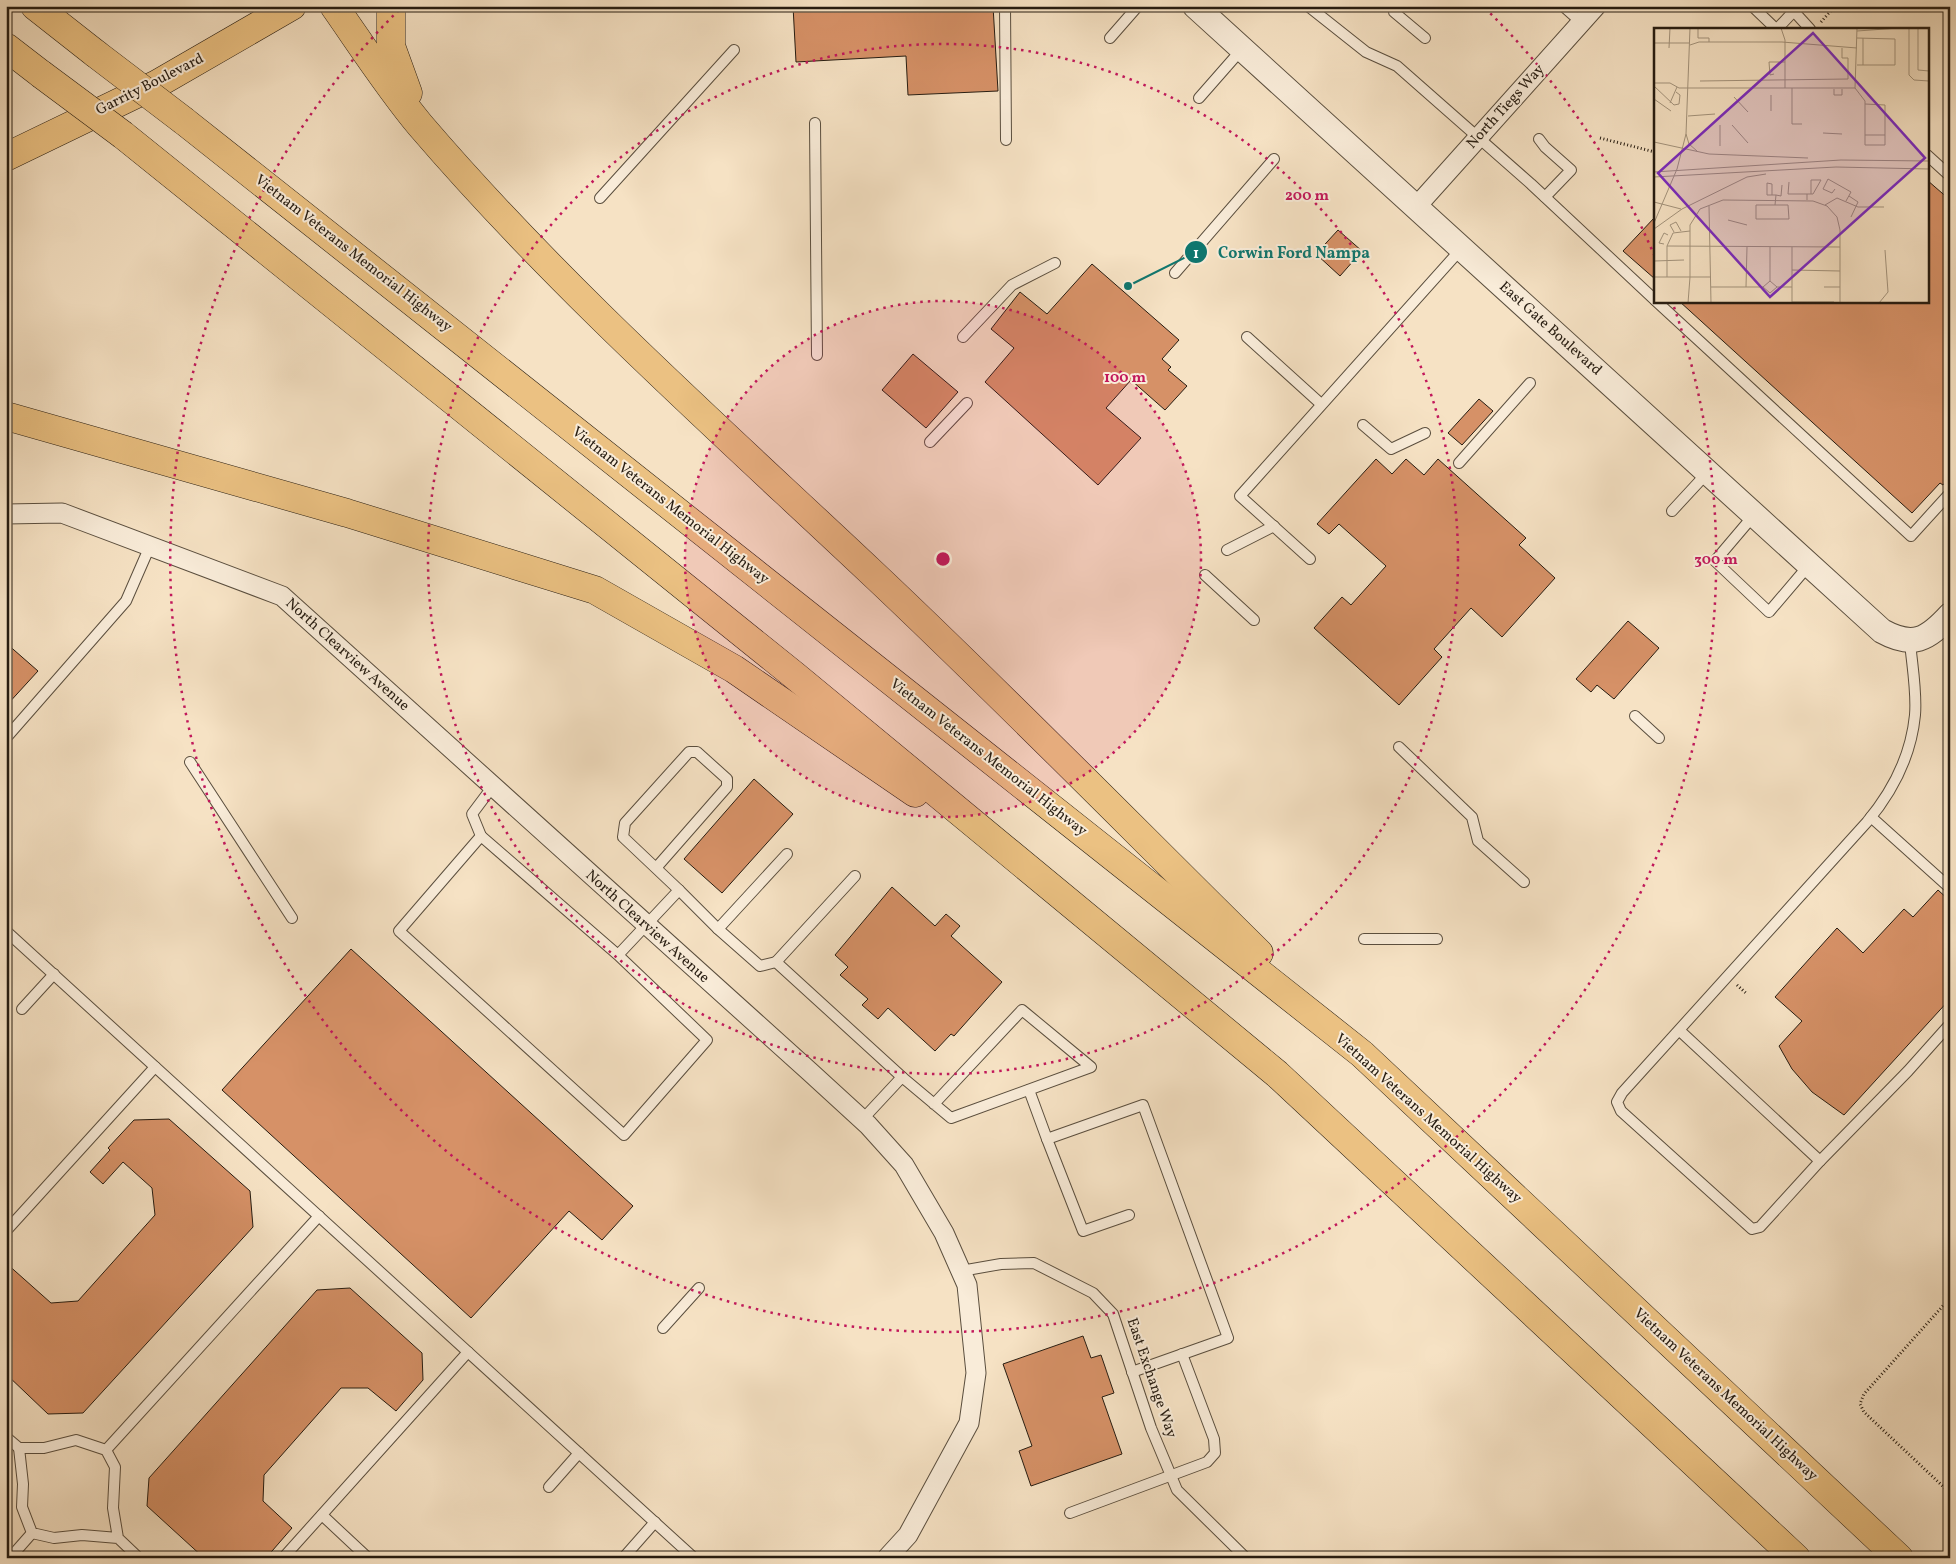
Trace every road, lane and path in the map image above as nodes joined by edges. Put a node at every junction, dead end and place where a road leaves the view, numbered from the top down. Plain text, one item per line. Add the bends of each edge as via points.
1 (35, 6) edge
2 (292, 6) edge
3 (334, 6) edge
4 (391, 6) edge
5 (1005, 6) edge
6 (1138, 6) edge
7 (1195, 6) edge
8 (1308, 6) edge
9 (1399, 6) edge
10 (1563, 6) edge
11 (1596, 6) edge
12 (1752, 6) edge
13 (1835, 6) edge
14 (1791, 9) edge
15 (1582, 22) junction
16 (1820, 22) dead end
17 (1776, 28) edge
18 (1778, 28) edge
19 (1809, 28) edge
20 (1110, 38) dead end
21 (1425, 38) dead end
22 (6, 47) edge
23 (1242, 49) junction
24 (734, 50) dead end
25 (1199, 98) dead end
26 (417, 121) junction
27 (815, 123) dead end
28 (1478, 138) junction
29 (1600, 138) dead end
30 (1540, 139) dead end
31 (1006, 140) dead end
32 (1654, 152) edge
33 (6, 157) edge
34 (1928, 157) edge
35 (1274, 159) dead end
36 (1950, 176) edge
37 (1545, 197) junction
38 (600, 198) dead end
39 (1416, 207) junction
40 (1462, 248) junction
41 (1055, 262) dead end
42 (1175, 273) dead end
43 (1654, 298) edge
44 (1658, 302) edge
45 (963, 337) dead end
46 (1247, 337) dead end
47 (817, 355) dead end
48 (1530, 383) dead end
49 (967, 404) dead end
50 (1321, 404) junction
51 (6, 416) edge
52 (1363, 425) dead end
53 (1425, 433) dead end
54 (930, 442) dead end
55 (1459, 463) dead end
56 (1708, 472) junction
57 (1950, 493) edge
58 (1672, 512) dead end
59 (6, 514) edge
60 (1754, 515) junction
61 (1274, 526) junction
62 (150, 546) junction
63 (1227, 550) dead end
64 (1310, 559) dead end
65 (1809, 565) junction
66 (1205, 575) dead end
67 (1950, 615) edge
68 (1254, 620) dead end
69 (1910, 642) junction
70 (1635, 716) dead end
71 (6, 738) edge
72 (1658, 738) dead end
73 (1399, 748) dead end
74 (190, 762) dead end
75 (492, 786) junction
76 (1871, 817) junction
77 (481, 836) junction
78 (1009, 851) junction
79 (787, 854) dead end
80 (656, 868) junction
81 (855, 876) dead end
82 (1524, 882) dead end
83 (1950, 888) edge
84 (679, 890) junction
85 (292, 918) dead end
86 (646, 925) junction
87 (718, 929) junction
88 (6, 931) edge
89 (1364, 939) dead end
90 (1436, 939) dead end
91 (618, 956) junction
92 (776, 962) junction
93 (54, 974) junction
94 (1736, 984) dead end
95 (1747, 994) dead end
96 (22, 1009) dead end
97 (1950, 1024) edge
98 (1679, 1030) junction
99 (1362, 1054) junction
100 (155, 1067) junction
101 (902, 1077) junction
102 (1029, 1090) junction
103 (934, 1104) junction
104 (862, 1120) junction
105 (1047, 1139) junction
106 (1820, 1161) junction
107 (1129, 1215) dead end
108 (319, 1216) junction
109 (6, 1231) edge
110 (961, 1271) junction
111 (699, 1288) dead end
112 (1950, 1298) edge
113 (663, 1328) dead end
114 (468, 1352) junction
115 (1182, 1354) junction
116 (1132, 1372) junction
117 (6, 1437) edge
118 (18, 1448) junction
119 (106, 1450) junction
120 (579, 1453) junction
121 (1171, 1476) junction
122 (549, 1487) dead end
123 (1950, 1493) edge
124 (1070, 1512) dead end
125 (322, 1516) junction
126 (654, 1522) junction
127 (32, 1533) junction
128 (118, 1538) junction
129 (625, 1556) dead end
130 (10, 1558) edge
131 (139, 1558) edge
132 (283, 1558) edge
133 (368, 1558) edge
134 (694, 1558) edge
135 (887, 1558) edge
136 (1246, 1558) edge
137 (1796, 1558) edge
138 (1899, 1558) edge

1 - 99 main road, Vietnam Veterans Memorial Highway, bridge
2 - 33 main road, Garrity Boulevard via 158,84
3 - 26 main road
4 - 26 main road via 391,46
5 - 31 lane
6 - 20 lane
7 - 23 street, East Gate Boulevard
8 - 28 lane via 1366,52 1397,66
9 - 21 lane via 1394,12
10 - 15 lane
11 - 15 street, North Tiegs Way
12 - 17 lane
13 - 16 path
14 - 18 lane
14 - 19 lane
15 - 28 street, North Tiegs Way
22 - 78 main road, bridge via 123,136
23 - 25 lane
23 - 39 street, East Gate Boulevard
24 - 38 lane
26 - 99 main road via 471,183 655,369 873,574
27 - 47 lane
28 - 37 lane
28 - 39 street, North Tiegs Way
29 - 32 path
30 - 37 lane via 1571,170
34 - 36 lane
35 - 42 lane
37 - 43 lane
39 - 40 street, East Gate Boulevard
40 - 50 lane
40 - 56 street, East Gate Boulevard
41 - 45 lane via 1012,285
44 - 57 lane via 1911,536
46 - 50 lane
48 - 55 lane
49 - 54 lane
50 - 61 lane via 1240,496
51 - 78 main road via 347,513 595,590 734,669 889,777
52 - 53 lane via 1390,449
56 - 58 lane
56 - 60 street, East Gate Boulevard
59 - 62 street, North Clearview Avenue via 62,513
60 - 65 street, East Gate Boulevard
60 - 65 lane via 1715,561 1769,612
61 - 63 lane
61 - 64 lane
62 - 71 lane via 126,601
62 - 75 street, North Clearview Avenue via 282,596
65 - 69 street, East Gate Boulevard via 1882,631
66 - 68 lane
67 - 69 street via 1925,637
69 - 76 lane via 1915,714 1906,757 1890,793
70 - 72 lane
73 - 82 lane via 1472,817 1478,841
74 - 85 lane
75 - 77 lane via 472,814
75 - 86 street, North Clearview Avenue
76 - 83 lane
76 - 98 lane
77 - 91 lane
77 - 91 lane via 399,931 624,1135 707,1040
78 - 137 main road via 1277,1074
79 - 87 lane
80 - 80 lane via 623,837 625,823 688,752 697,752 727,779 727,787
80 - 84 lane
81 - 92 lane
84 - 86 lane
84 - 87 lane
86 - 91 lane
86 - 104 street, North Clearview Avenue
87 - 92 lane via 760,966
88 - 93 lane
89 - 90 lane
92 - 101 lane
93 - 96 lane
93 - 100 lane
94 - 95 path
97 - 106 lane
98 - 106 lane
98 - 106 lane via 1622,1093 1617,1102 1621,1111 1752,1228 1760,1227
99 - 138 main road, Vietnam Veterans Memorial Highway
100 - 108 lane
100 - 109 lane
101 - 103 lane
101 - 104 lane
102 - 103 lane via 951,1118
102 - 103 lane via 1091,1067 1022,1010
102 - 105 lane
104 - 110 street, North Clearview Avenue via 904,1165 944,1233
105 - 107 lane via 1083,1231
105 - 115 lane via 1143,1105 1228,1338
108 - 114 lane
108 - 119 lane
110 - 116 lane, East Exchange Way via 1001,1264 1034,1263 1093,1293 1113,1314
110 - 135 street, North Clearview Avenue via 967,1285 976,1373 969,1423 908,1535
111 - 113 lane
112 - 123 path via 1864,1394 1860,1404 1864,1412
114 - 120 lane
114 - 125 lane
115 - 116 lane
115 - 121 lane via 1214,1439 1215,1453 1207,1462
116 - 121 lane, East Exchange Way
117 - 118 lane
118 - 119 lane via 44,1448 76,1440
118 - 127 lane via 24,1484 22,1507
119 - 128 lane via 115,1467 113,1508
120 - 122 lane
120 - 126 lane
121 - 124 lane
121 - 136 lane, East Exchange Way via 1177,1490
125 - 132 lane
125 - 133 lane
126 - 129 lane
126 - 134 lane
127 - 128 lane via 54,1538 82,1535
127 - 130 lane
128 - 131 lane

